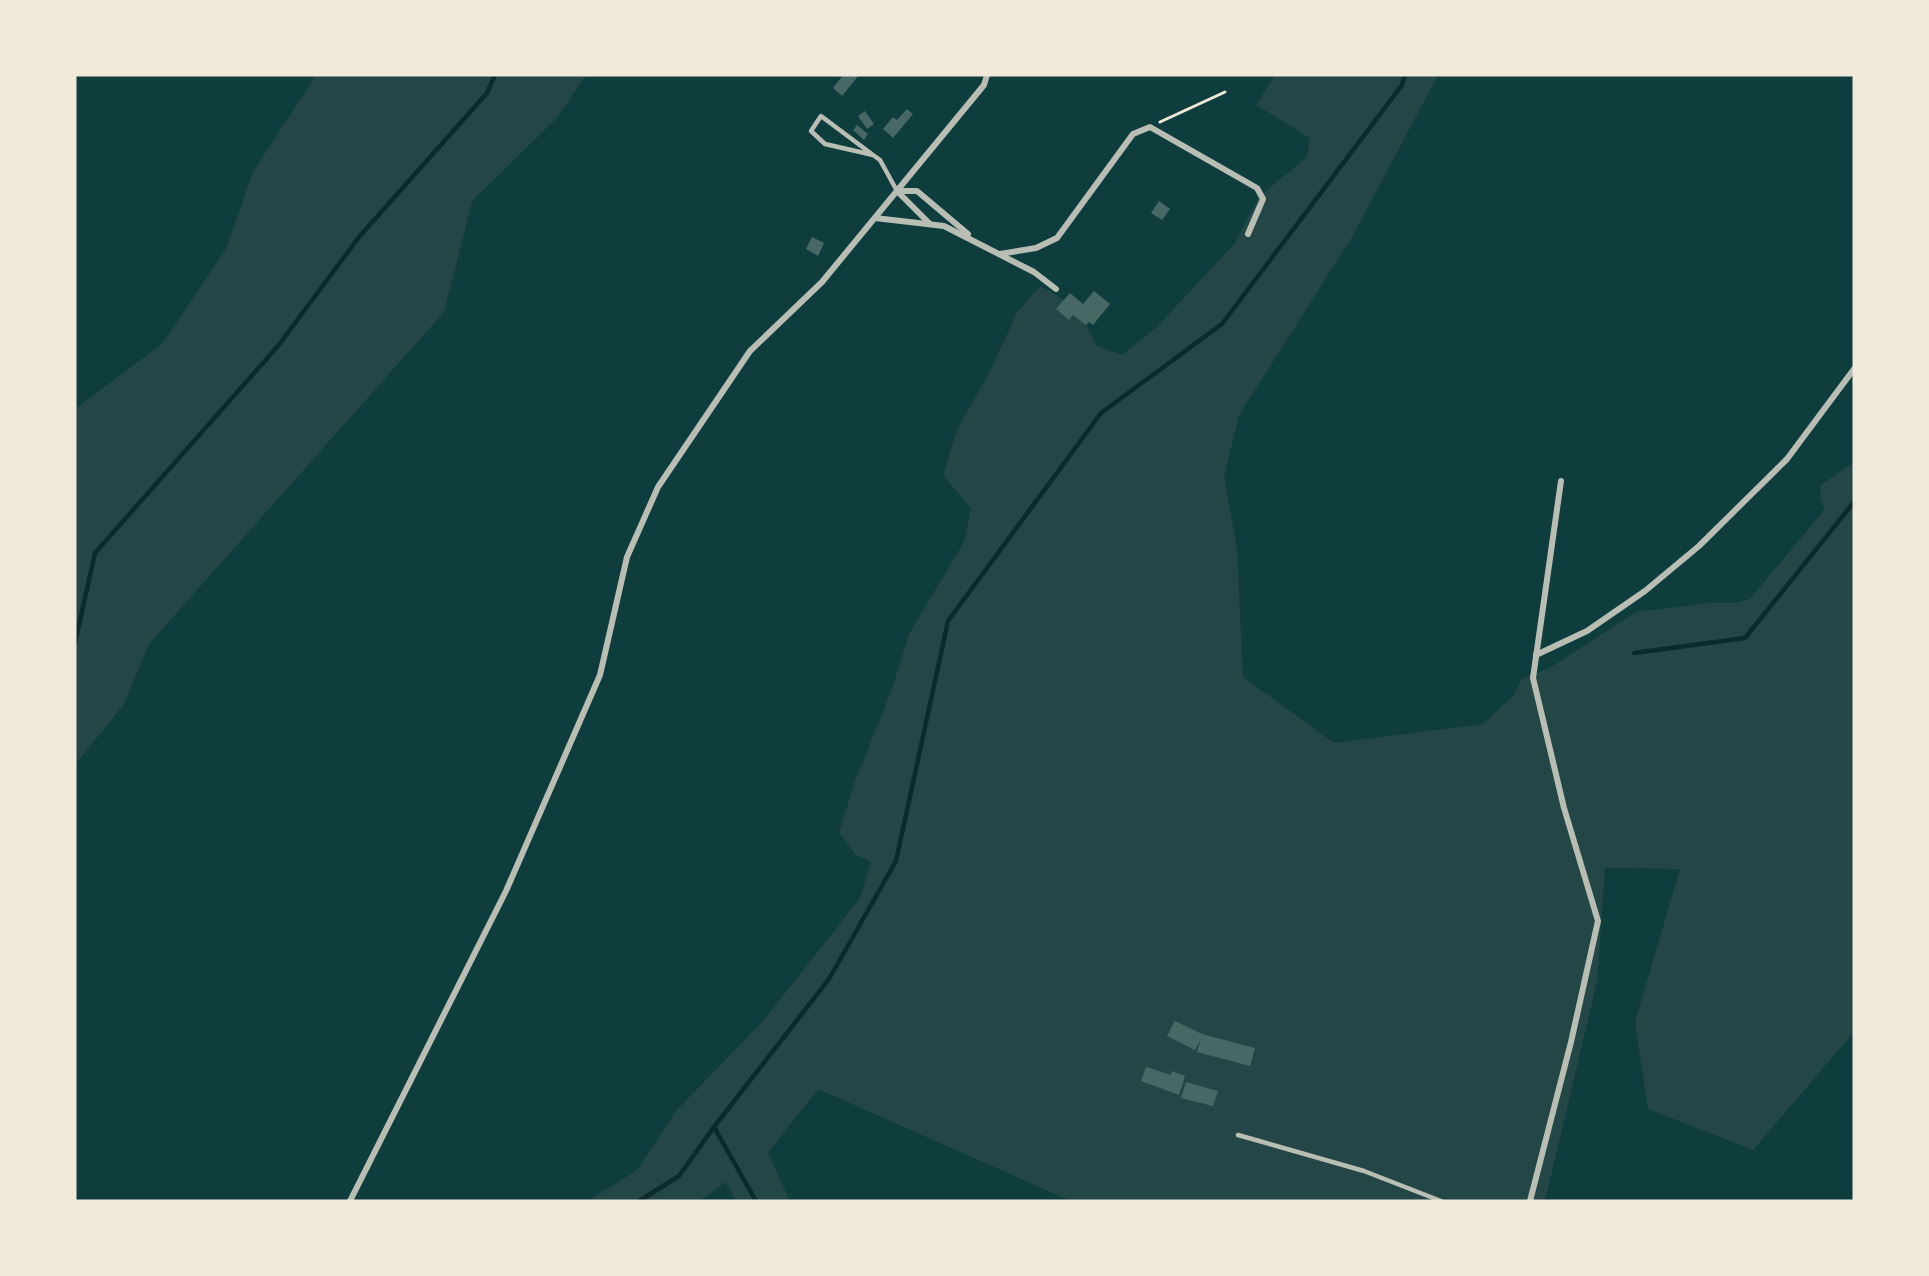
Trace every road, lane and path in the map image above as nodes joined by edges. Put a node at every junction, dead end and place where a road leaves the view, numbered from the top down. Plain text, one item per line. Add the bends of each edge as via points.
1 (987, 75) edge
2 (1225, 92) dead end
3 (1150, 127) junction
4 (873, 155) junction
5 (897, 191) junction
6 (874, 218) junction
7 (930, 225) junction
8 (1248, 234) dead end
9 (974, 239) junction
10 (1000, 254) junction
11 (1056, 289) dead end
12 (1854, 369) edge
13 (1560, 481) dead end
14 (1536, 655) junction
15 (1238, 1135) dead end
16 (350, 1201) edge
17 (1441, 1201) edge
18 (1530, 1201) edge

1 - 5 street via 984,85
2 - 3 path
3 - 8 street via 1257,188 1263,200
3 - 10 street via 1133,134 1057,238 1036,248
4 - 4 lane via 821,116 811,131 825,144
4 - 5 lane via 880,160
5 - 6 street
5 - 7 street
5 - 9 street via 917,192
6 - 7 street
6 - 16 street via 822,282 750,351 658,487 627,556 600,675 506,891
7 - 9 street via 945,226
9 - 10 street
10 - 11 street
12 - 14 street via 1787,459 1699,546 1645,591 1587,631
13 - 14 street
14 - 18 street via 1533,678 1564,808 1598,921
15 - 17 lane via 1364,1171

